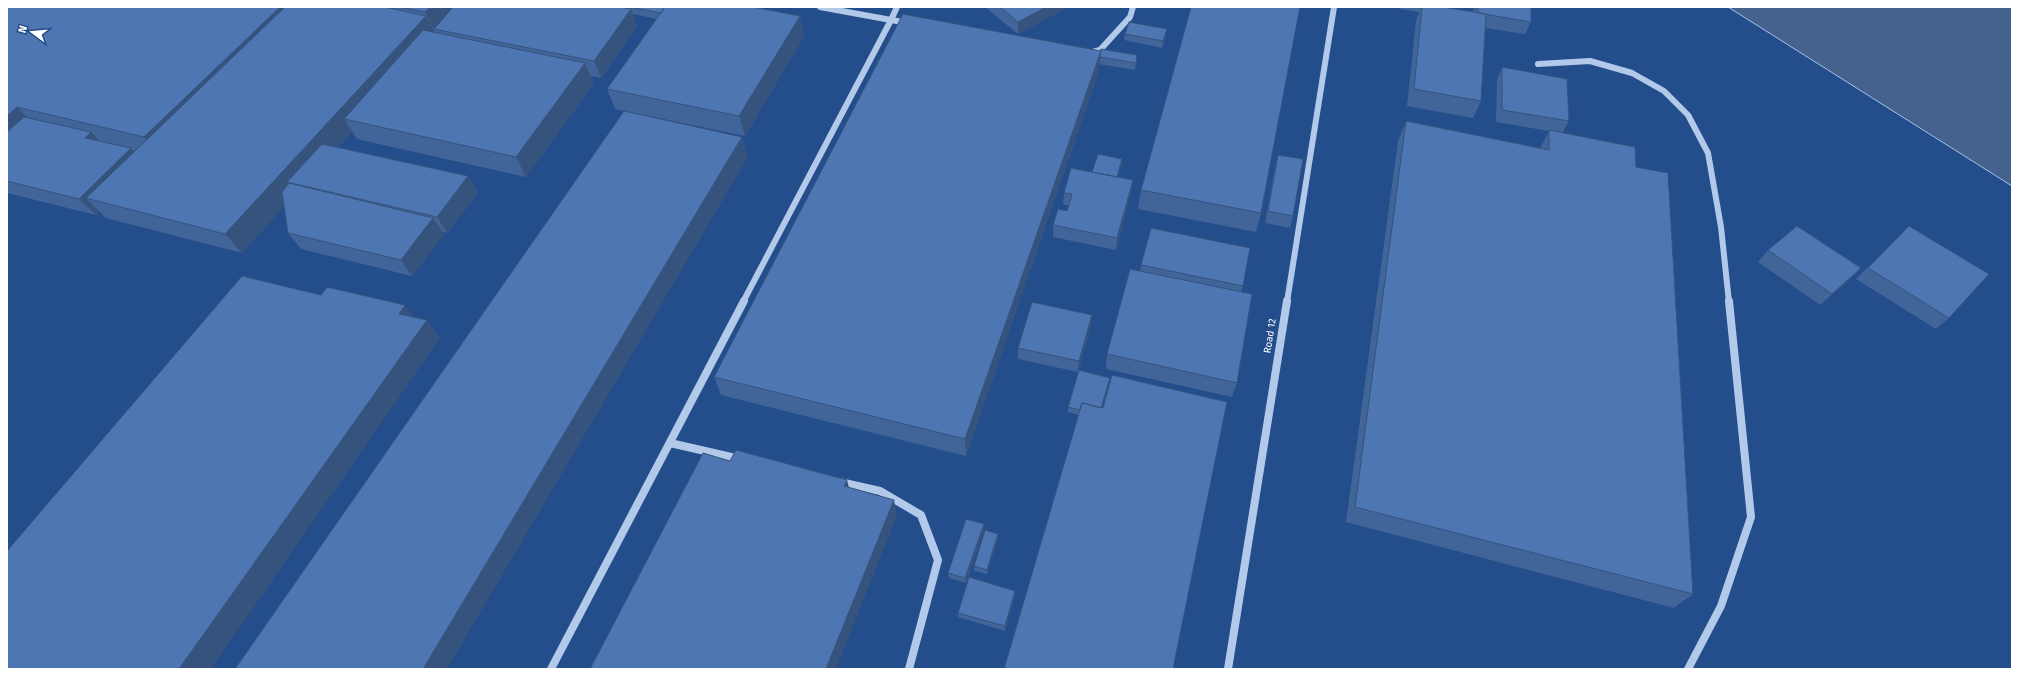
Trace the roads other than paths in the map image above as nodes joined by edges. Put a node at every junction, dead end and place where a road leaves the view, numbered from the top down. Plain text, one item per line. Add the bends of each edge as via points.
1 (820, 7) edge
2 (898, 7) edge
3 (1133, 7) edge
4 (1334, 7) edge
5 (891, 20) junction
6 (914, 24) edge
7 (1084, 55) edge
8 (1538, 64) dead end
9 (670, 443) junction
10 (747, 461) edge
11 (833, 480) edge
12 (551, 669) edge
13 (908, 669) edge
14 (1228, 669) edge
15 (1688, 669) edge

1 - 5 street
2 - 5 street
3 - 7 street via 1130,16 1100,50
4 - 14 street, Road 12
5 - 6 street
5 - 9 street
8 - 15 street via 1590,61 1632,73 1664,91 1688,115 1708,153 1722,234 1751,517 1721,606
9 - 10 street
9 - 12 street
11 - 13 street via 880,491 921,515 938,560

